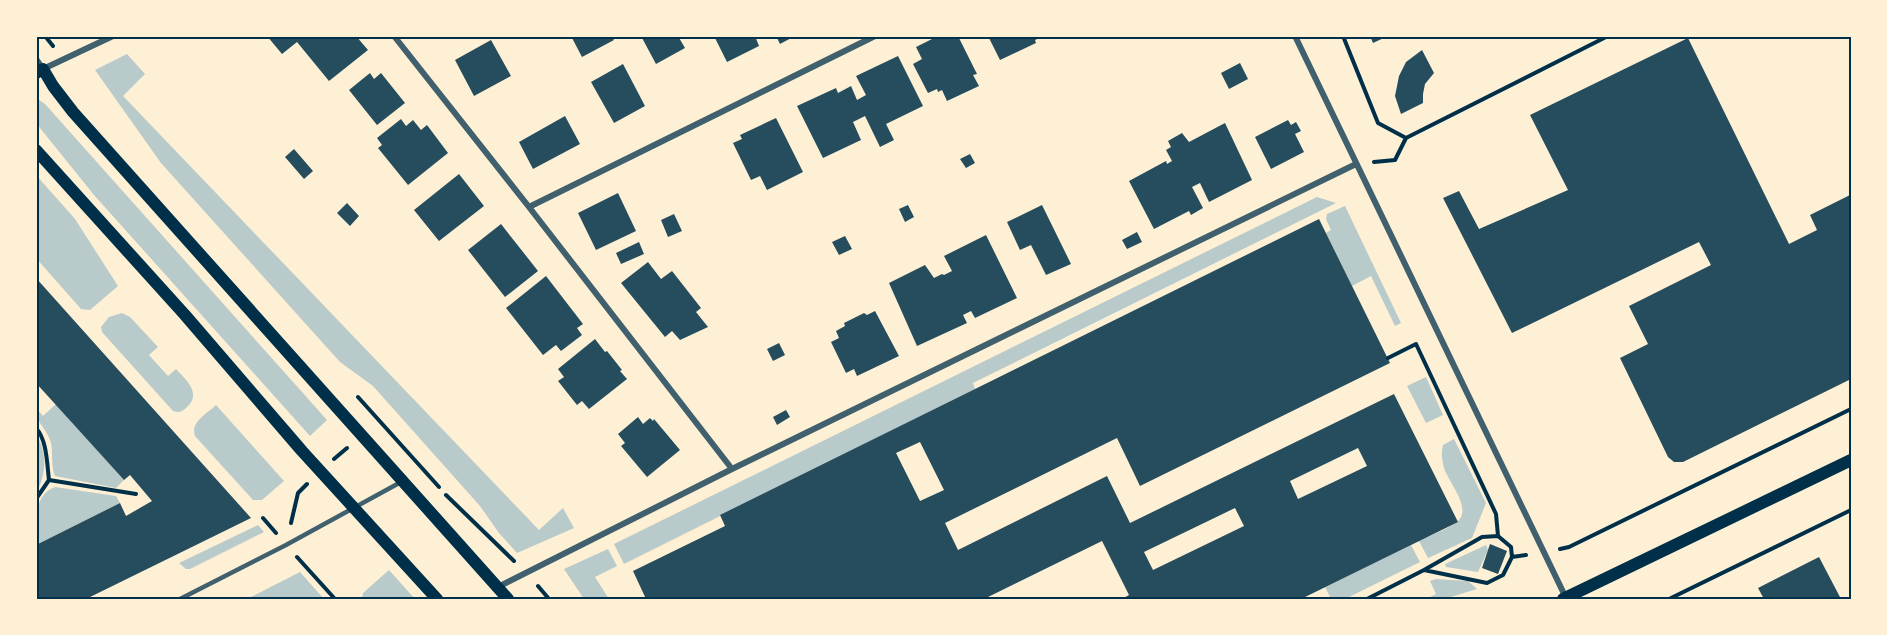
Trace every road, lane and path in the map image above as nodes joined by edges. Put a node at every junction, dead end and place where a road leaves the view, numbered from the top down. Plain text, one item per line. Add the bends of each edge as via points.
1 (45, 36) edge
2 (113, 36) edge
3 (394, 36) edge
4 (875, 36) edge
5 (1294, 36) edge
6 (1343, 36) edge
7 (1608, 36) edge
8 (49, 41) dead end
9 (38, 67) edge
10 (1406, 138) junction
11 (36, 150) edge
12 (1356, 164) junction
13 (529, 207) junction
14 (1388, 358) dead end
15 (354, 392) dead end
16 (1851, 409) edge
17 (36, 428) edge
18 (1851, 460) edge
19 (732, 469) junction
20 (49, 480) junction
21 (404, 481) junction
22 (136, 494) dead end
23 (36, 499) edge
24 (354, 508) junction
25 (1851, 510) edge
26 (1498, 536) junction
27 (1542, 552) junction
28 (1512, 557) junction
29 (306, 566) dead end
30 (1424, 570) junction
31 (526, 572) junction
32 (498, 587) junction
33 (1564, 598) edge
34 (180, 599) edge
35 (335, 599) edge
36 (437, 599) edge
37 (508, 599) edge
38 (1367, 599) edge
39 (1669, 599) edge

1 - 8 path
2 - 9 street
3 - 13 street
4 - 13 street
5 - 12 street
6 - 10 path via 1378,123
7 - 10 path
9 - 21 main road via 73,112
10 - 12 path via 1395,160
11 - 24 main road
12 - 19 street
12 - 27 street
13 - 19 street
14 - 26 path via 1416,344 1496,514
15 - 31 path via 449,498
16 - 27 path via 1569,547
17 - 20 path
18 - 33 main road
19 - 31 street
20 - 22 path
20 - 23 path
21 - 24 lane
21 - 32 main road
24 - 34 lane
24 - 36 main road
25 - 39 path
26 - 28 path via 1511,547
26 - 30 path via 1482,537
27 - 28 path
27 - 33 street
28 - 30 path via 1503,575 1487,583
29 - 35 path
30 - 38 path
31 - 32 street
32 - 37 main road

